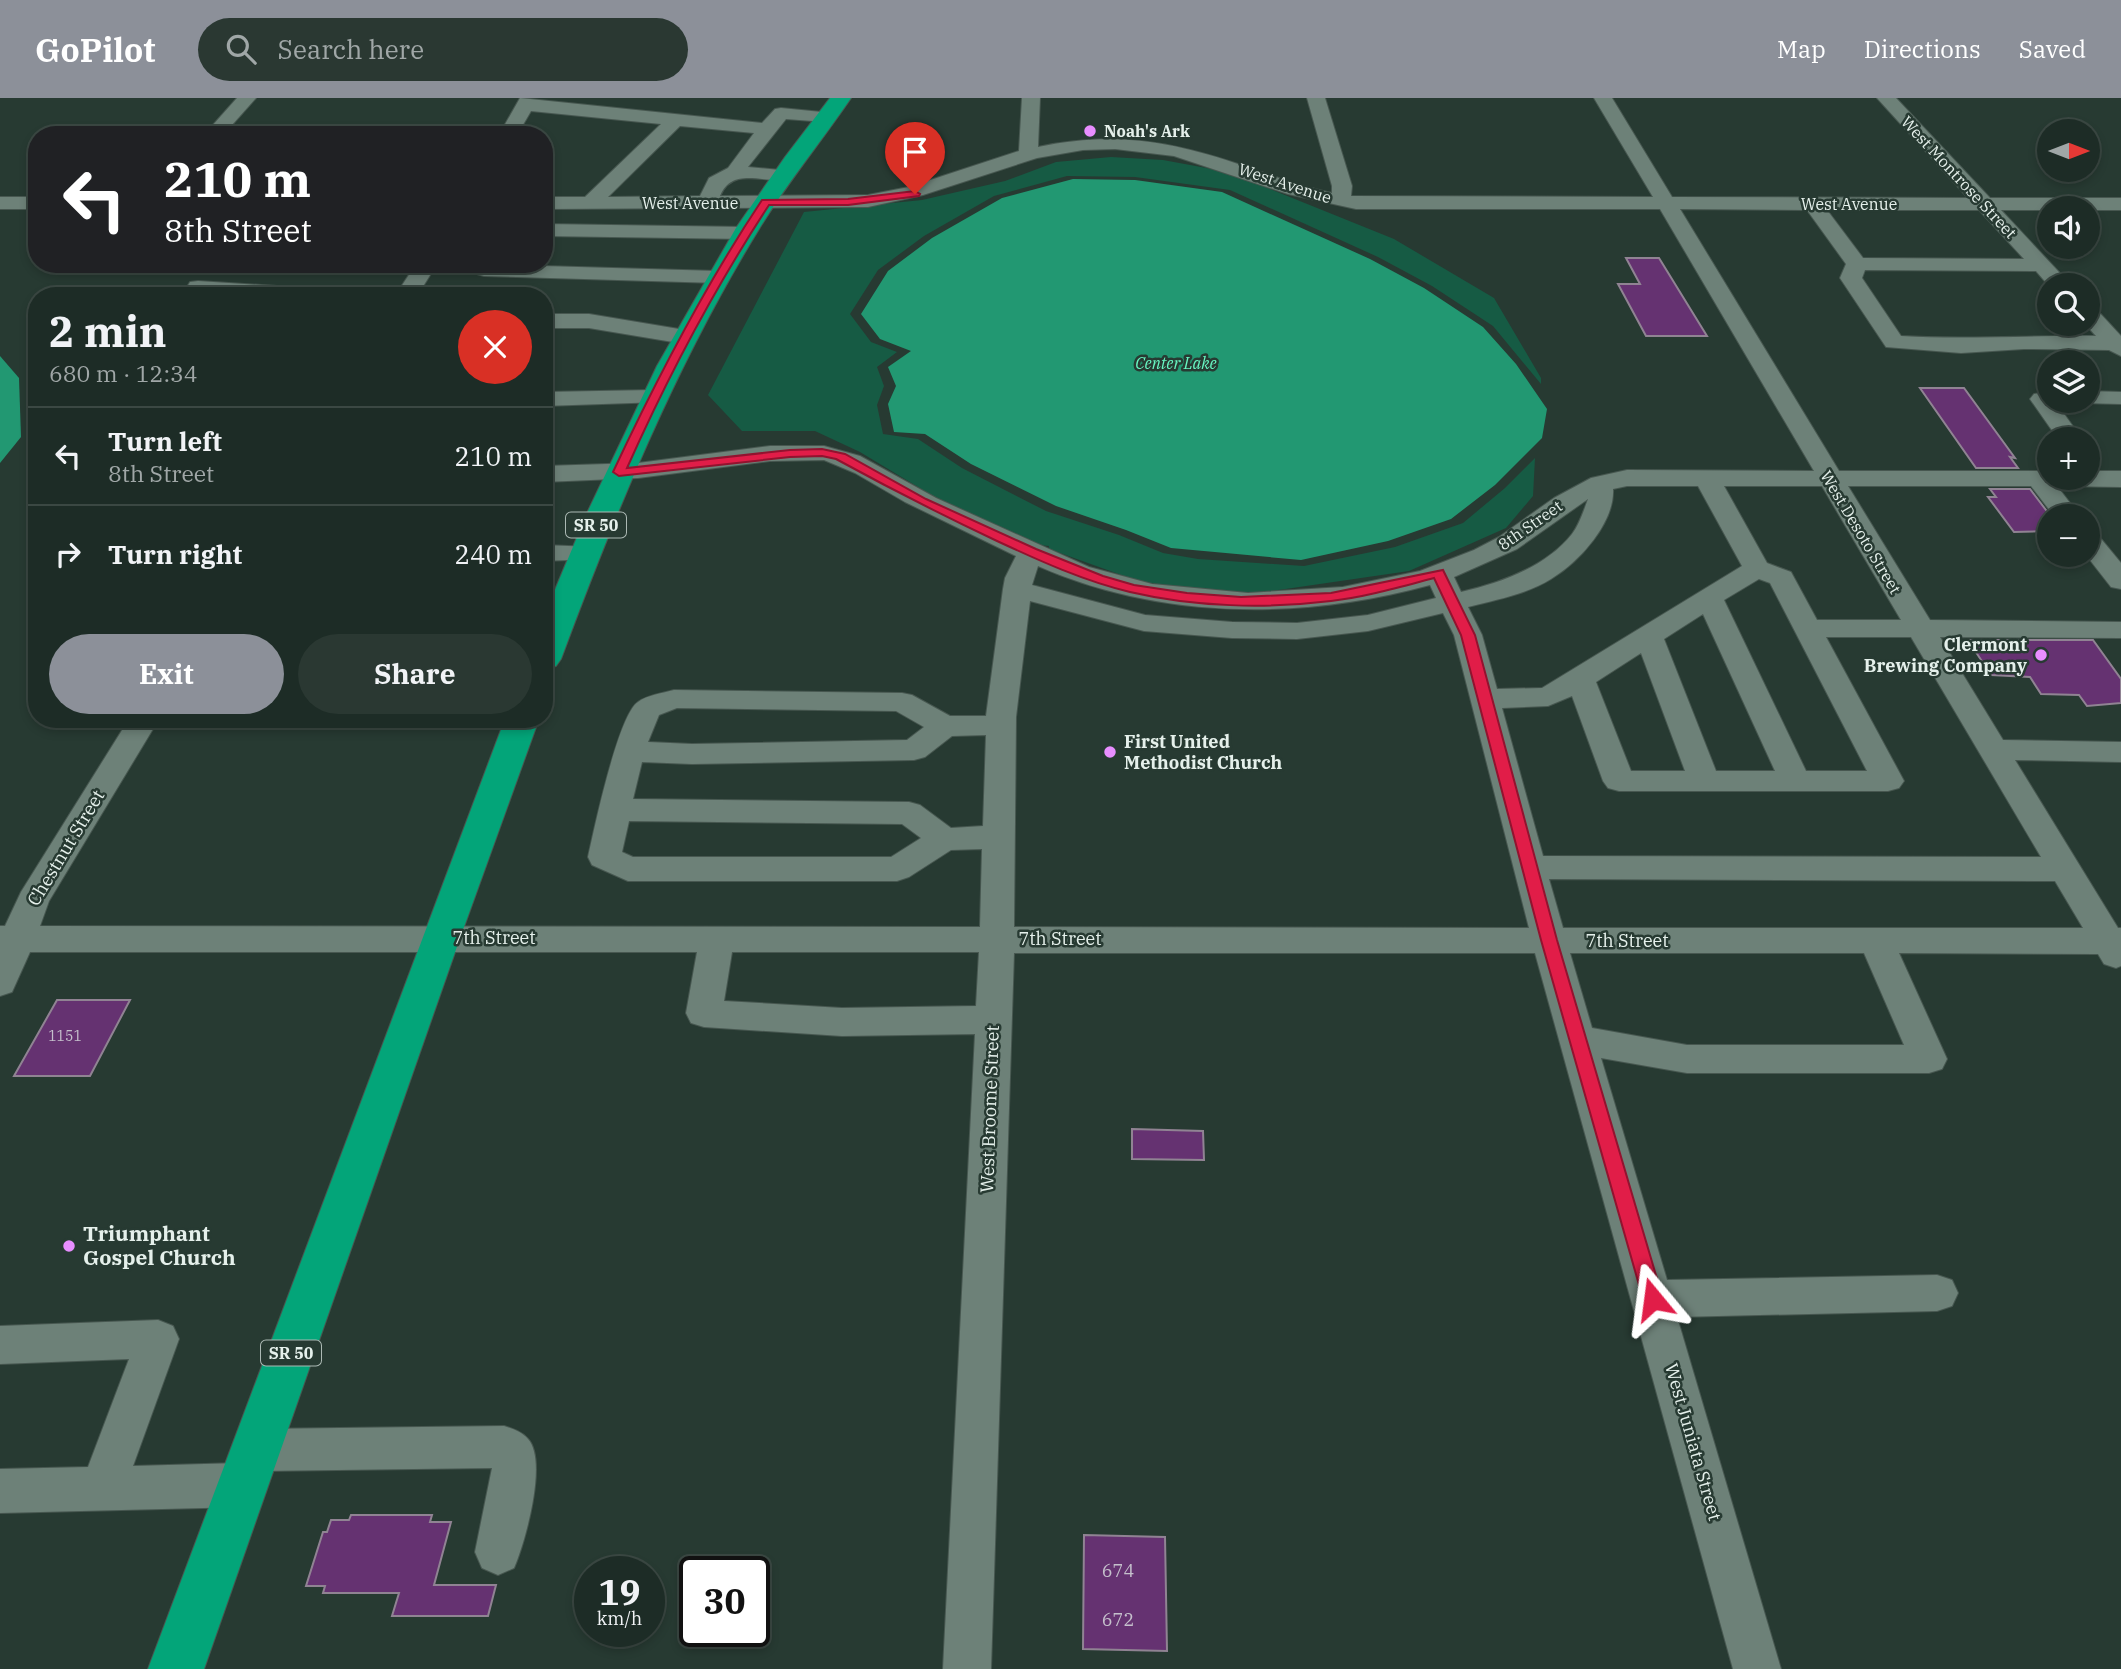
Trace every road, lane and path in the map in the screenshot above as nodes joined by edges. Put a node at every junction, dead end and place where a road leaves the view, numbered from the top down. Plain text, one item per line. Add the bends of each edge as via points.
1 (247, 98) edge
2 (841, 98) edge
3 (1031, 98) edge
4 (1316, 98) edge
5 (1603, 98) edge
6 (1886, 98) edge
7 (527, 101) edge
8 (783, 106) edge
9 (826, 117) junction
10 (676, 120) junction
11 (222, 126) edge
12 (513, 126) edge
13 (767, 129) junction
14 (1028, 156) junction
15 (735, 172) junction
16 (784, 175) junction
17 (1341, 201) junction
18 (707, 202) junction
19 (766, 202) junction
20 (0, 203) edge
21 (28, 203) edge
22 (553, 203) edge
23 (590, 203) junction
24 (1667, 203) junction
25 (1813, 204) junction
26 (1983, 204) junction
27 (2121, 204) edge
28 (553, 230) edge
29 (602, 230) junction
30 (746, 233) junction
31 (1857, 264) junction
32 (2041, 265) junction
33 (553, 272) edge
34 (571, 272) junction
35 (2049, 273) edge
36 (718, 277) junction
37 (553, 321) edge
38 (2100, 327) edge
39 (685, 337) junction
40 (2118, 346) edge
41 (653, 397) junction
42 (2100, 398) edge
43 (2118, 398) dead end
44 (553, 399) edge
45 (619, 472) junction
46 (553, 474) edge
47 (1706, 477) junction
48 (1829, 479) junction
49 (2037, 479) edge
50 (1600, 483) junction
51 (2047, 490) edge
52 (2058, 504) edge
53 (1032, 552) junction
54 (553, 553) edge
55 (584, 553) junction
56 (2100, 555) edge
57 (1756, 568) junction
58 (2121, 581) edge
59 (1446, 587) junction
60 (1017, 589) junction
61 (1709, 597) junction
62 (556, 599) edge
63 (1807, 628) junction
64 (1918, 628) junction
65 (2121, 630) edge
66 (1648, 635) junction
67 (1580, 679) junction
68 (1485, 699) junction
69 (1000, 725) junction
70 (945, 726) junction
71 (138, 728) edge
72 (519, 728) edge
73 (1992, 750) junction
74 (629, 751) junction
75 (2121, 752) edge
76 (1796, 781) junction
77 (1705, 782) junction
78 (615, 810) junction
79 (999, 836) junction
80 (944, 839) junction
81 (1529, 867) junction
82 (2064, 869) junction
83 (440, 938) junction
84 (8, 939) edge
85 (717, 939) junction
86 (997, 939) junction
87 (1549, 940) junction
88 (1876, 941) junction
89 (2116, 949) edge
90 (0, 983) edge
91 (994, 1020) junction
92 (1578, 1040) junction
93 (1937, 1293) dead end
94 (1653, 1299) junction
95 (0, 1345) edge
96 (250, 1467) junction
97 (103, 1489) junction
98 (0, 1491) edge
99 (498, 1552) dead end
100 (176, 1669) edge
101 (967, 1669) edge
102 (1757, 1669) edge

1 - 11 street
2 - 9 highway, SR 50
3 - 14 street
4 - 17 street via 1342,186
5 - 24 street, West Desoto Street
6 - 26 street, West Montrose Street
7 - 10 street
7 - 12 street
8 - 9 street
8 - 13 street
9 - 16 highway, SR 50
10 - 13 street
10 - 23 street
13 - 15 street
14 - 17 street, West Avenue via 1098,144 1161,147
14 - 19 street, West Avenue via 896,198
15 - 16 street
15 - 18 street via 716,182
16 - 19 highway, SR 50
17 - 24 street, West Avenue
18 - 19 street, West Avenue
18 - 23 street, West Avenue
19 - 30 highway, SR 50
20 - 21 street
22 - 23 street, West Avenue
24 - 25 street, West Avenue
24 - 48 street, West Desoto Street
25 - 26 street, West Avenue
25 - 31 street
26 - 27 street, West Avenue
26 - 32 street, West Montrose Street
28 - 29 street
29 - 30 street
29 - 34 street
30 - 36 highway, SR 50
31 - 32 street
31 - 40 street via 1851,278 1894,342
32 - 35 street, West Montrose Street
33 - 34 street
34 - 36 street
36 - 39 highway, SR 50
37 - 39 street via 589,321
38 - 40 street
39 - 41 highway, SR 50
41 - 44 street
41 - 45 highway, SR 50
42 - 43 street
45 - 46 street, 8th Street
45 - 53 street, 8th Street via 670,468 688,477 840,474 883,479
45 - 55 highway, SR 50
47 - 48 street, 8th Street
47 - 50 street, 8th Street
47 - 57 street
48 - 49 street, 8th Street
48 - 64 street, West Desoto Street
50 - 59 street, 8th Street via 1557,505 1508,542 1474,560
50 - 59 street via 1601,500 1583,538 1541,574 1495,592
51 - 52 street
53 - 59 street, 8th Street via 1132,589 1187,597 1241,601
53 - 60 street, West Broome Street
54 - 55 street
55 - 62 highway, SR 50
56 - 58 street
57 - 61 street
57 - 63 street via 1781,578
59 - 60 street via 1368,623 1297,631 1144,623
59 - 68 street, West Juniata Street via 1468,635
60 - 69 street, West Broome Street
61 - 66 street
61 - 76 street
63 - 64 street
63 - 76 street via 1888,781
64 - 65 street
64 - 73 street, West Desoto Street
66 - 67 street
66 - 77 street
67 - 68 street via 1548,697
67 - 77 street via 1619,782
68 - 81 street, West Juniata Street
69 - 70 street
69 - 79 street, West Broome Street
70 - 74 street via 914,750
70 - 74 street via 902,702 674,698 647,709
71 - 84 street, Chestnut Street
72 - 83 highway, SR 50
73 - 75 street
73 - 82 street, West Desoto Street
74 - 78 street
76 - 77 street
78 - 80 street via 909,813
78 - 80 street via 604,857 628,869 897,869
79 - 80 street
79 - 86 street, West Broome Street
81 - 82 street
81 - 87 street, West Juniata Street
82 - 89 street, West Desoto Street
83 - 84 street, 7th Street
83 - 85 street, 7th Street
83 - 96 highway, SR 50
84 - 90 street, Chestnut Street
85 - 86 street, 7th Street
85 - 91 street via 704,1013 842,1022
86 - 87 street, 7th Street
86 - 91 street, West Broome Street
87 - 88 street, 7th Street
87 - 92 street, West Juniata Street
88 - 89 street, 7th Street
88 - 92 street via 1929,1059 1687,1059
91 - 101 street, West Broome Street
92 - 94 street, West Juniata Street
93 - 94 street
94 - 102 street, West Juniata Street
95 - 97 street via 159,1339
96 - 97 street
96 - 99 street via 504,1447 514,1455 514,1476
96 - 100 highway, SR 50
97 - 98 street

